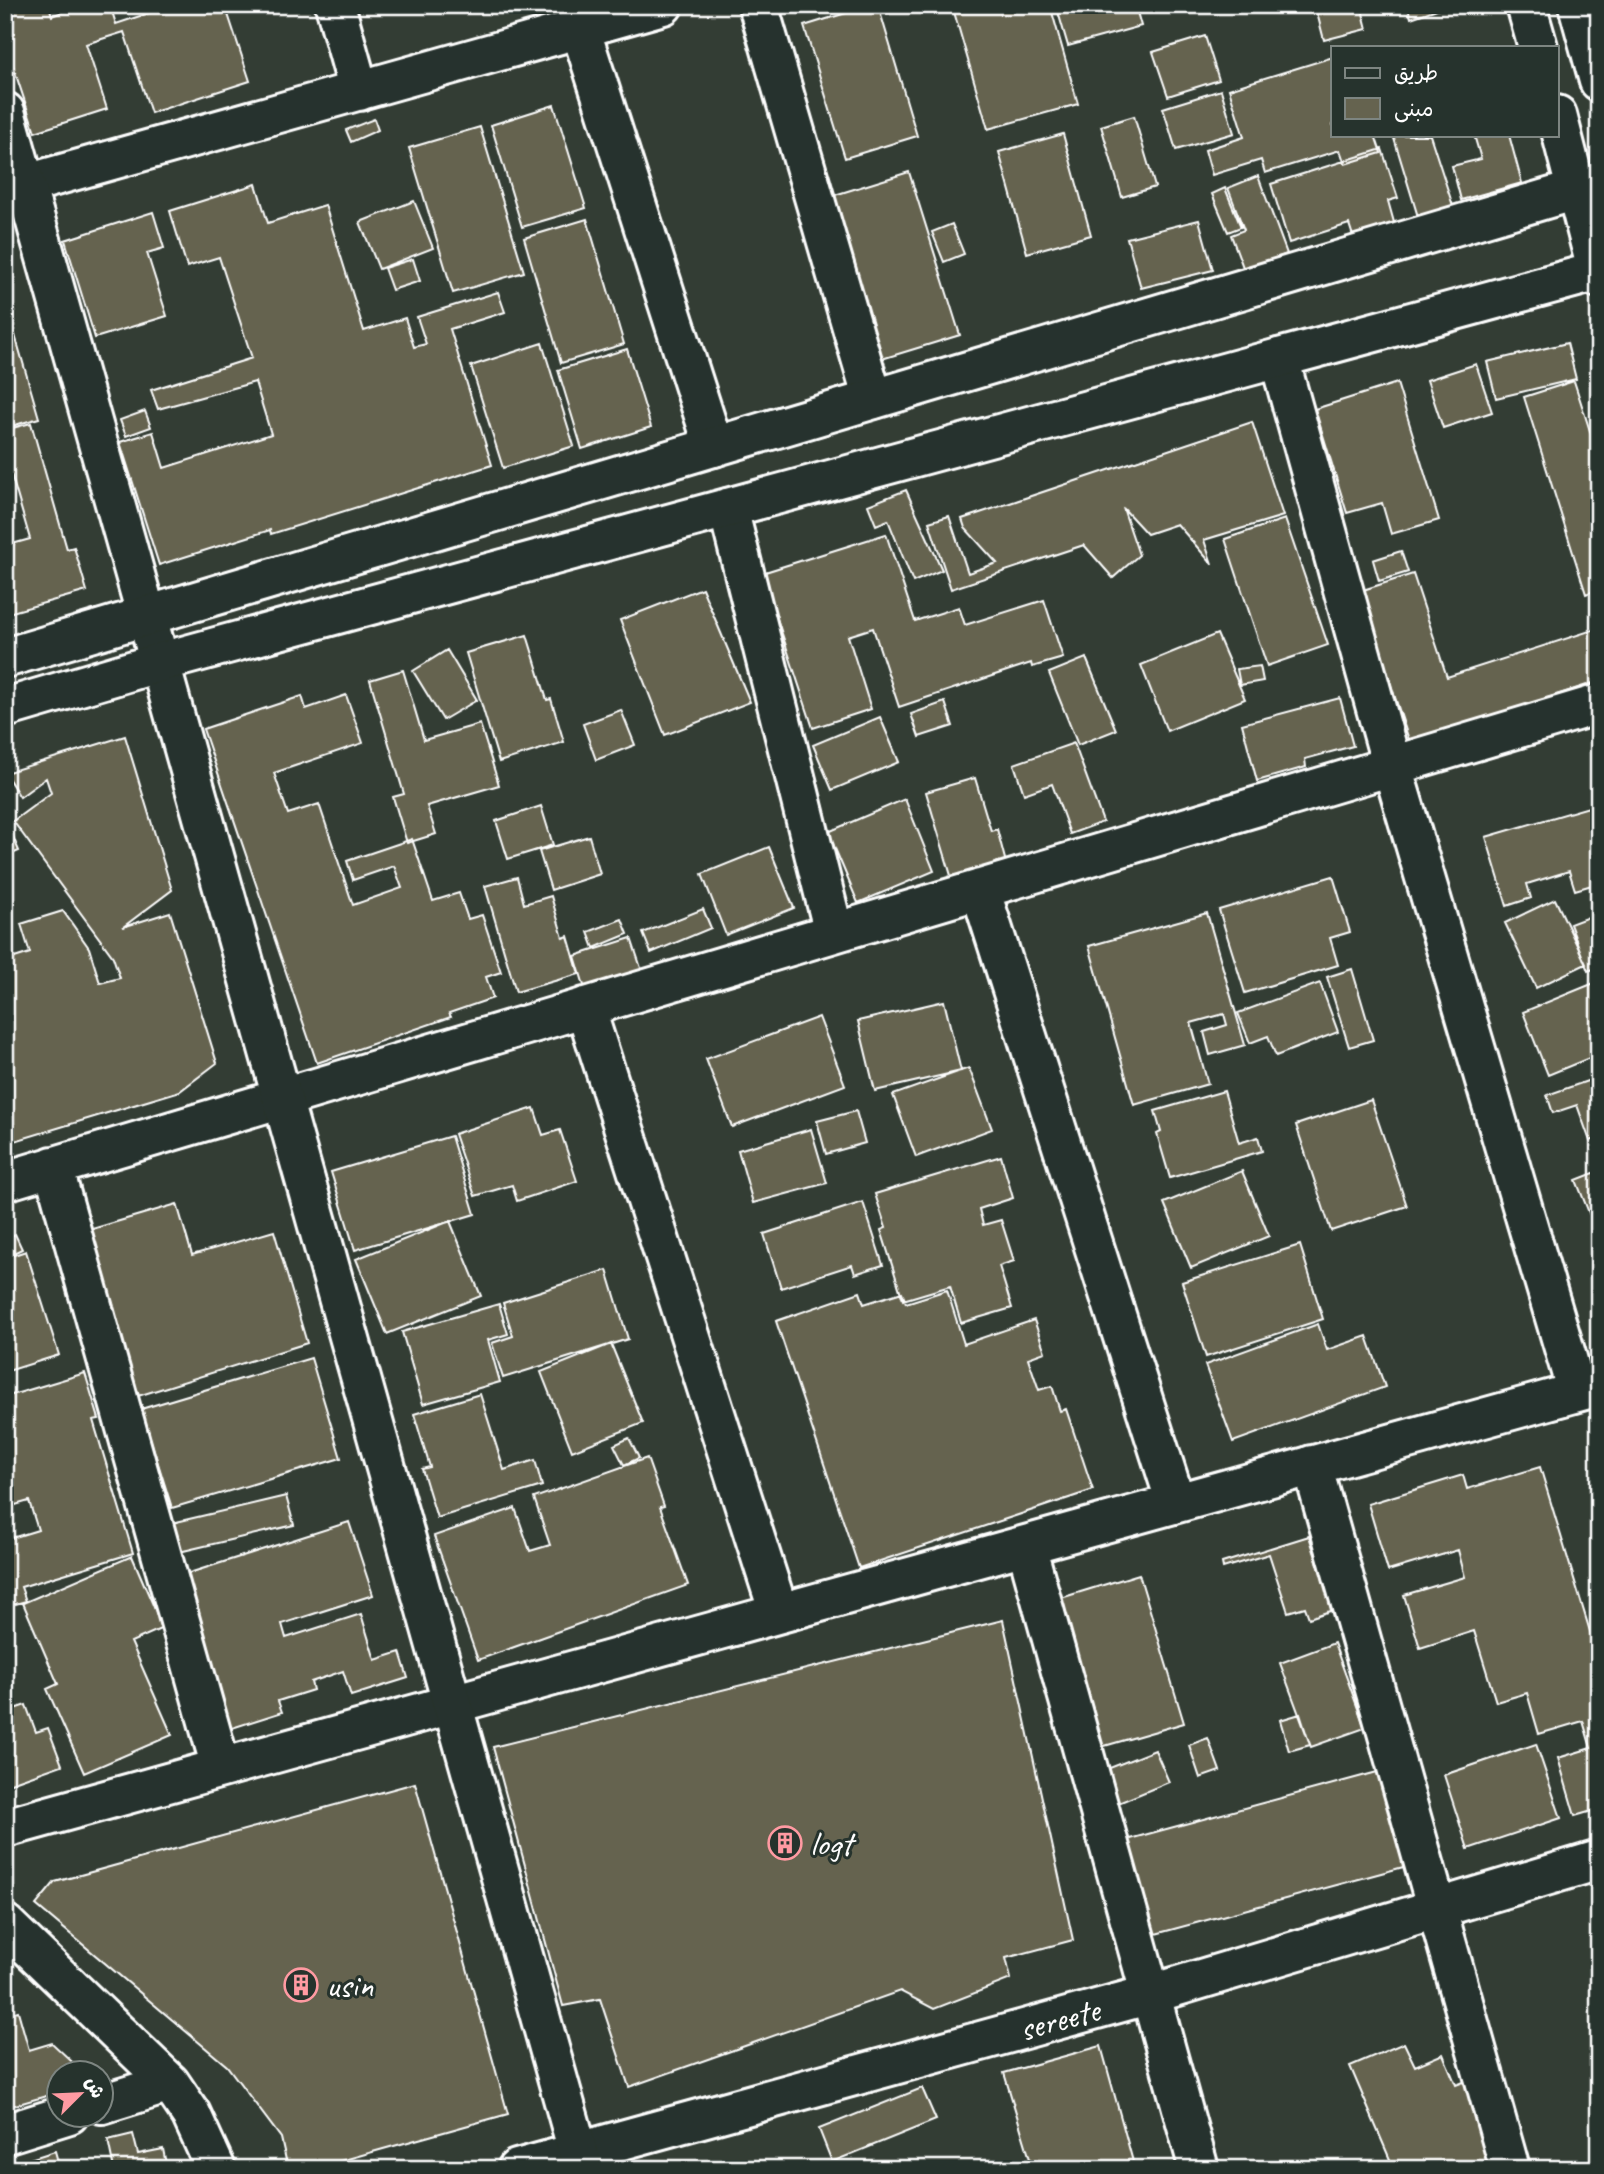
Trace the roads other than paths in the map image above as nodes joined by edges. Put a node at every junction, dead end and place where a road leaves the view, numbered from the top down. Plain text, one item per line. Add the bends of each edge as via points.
1 (335, 5) edge
2 (663, 5) edge
3 (758, 5) edge
4 (1526, 5) edge
5 (1578, 5) edge
6 (580, 29) junction
7 (1538, 46) edge
8 (1599, 81) edge
9 (359, 91) junction
10 (5, 112) edge
11 (1558, 117) edge
12 (1588, 186) edge
13 (15, 187) edge
14 (1598, 274) edge
15 (1279, 358) junction
16 (873, 399) junction
17 (713, 447) junction
18 (728, 508) junction
19 (148, 616) junction
20 (5, 658) edge
21 (160, 662) junction
22 (1599, 704) edge
23 (5, 708) edge
24 (1392, 766) junction
25 (980, 888) junction
26 (834, 933) junction
27 (585, 1006) junction
28 (284, 1097) junction
29 (52, 1166) junction
30 (5, 1181) edge
31 (1588, 1389) edge
32 (1312, 1465) junction
33 (1176, 1503) junction
34 (1026, 1545) junction
35 (779, 1613) junction
36 (454, 1703) junction
37 (221, 1768) junction
38 (5, 1828) edge
39 (1599, 1860) edge
40 (1439, 1909) junction
41 (5, 1924) edge
42 (1151, 1994) junction
43 (170, 2083) junction
44 (116, 2100) edge
45 (46, 2122) edge
46 (5, 2134) edge
47 (580, 2160) edge
48 (216, 2169) edge
49 (517, 2169) edge
50 (1199, 2169) edge
51 (1510, 2169) edge

1 - 9 street
2 - 6 street
3 - 16 street
4 - 7 street
5 - 8 street
6 - 9 street
6 - 17 street
9 - 13 street
10 - 13 street
11 - 12 street
12 - 14 street
12 - 16 street
13 - 19 street
14 - 15 street
15 - 18 street
15 - 24 street
16 - 17 street
17 - 19 street
18 - 21 street
18 - 26 street
19 - 20 street
19 - 21 street
21 - 23 street
21 - 28 street
22 - 24 street
24 - 25 street
24 - 31 street
25 - 26 street
25 - 33 street
26 - 27 street
27 - 28 street
27 - 35 street
28 - 29 street
28 - 36 street
29 - 30 street
29 - 37 street
31 - 32 street
32 - 33 street
32 - 40 street
33 - 34 street
34 - 35 street
34 - 42 street
35 - 36 street
36 - 37 street
36 - 47 street
37 - 38 street
39 - 40 street, sereete
40 - 42 street, sereete
40 - 51 street
41 - 43 street
42 - 47 street, sereete
42 - 50 street
43 - 44 street
43 - 48 street via 191,2114
45 - 46 street
47 - 49 street, sereete

